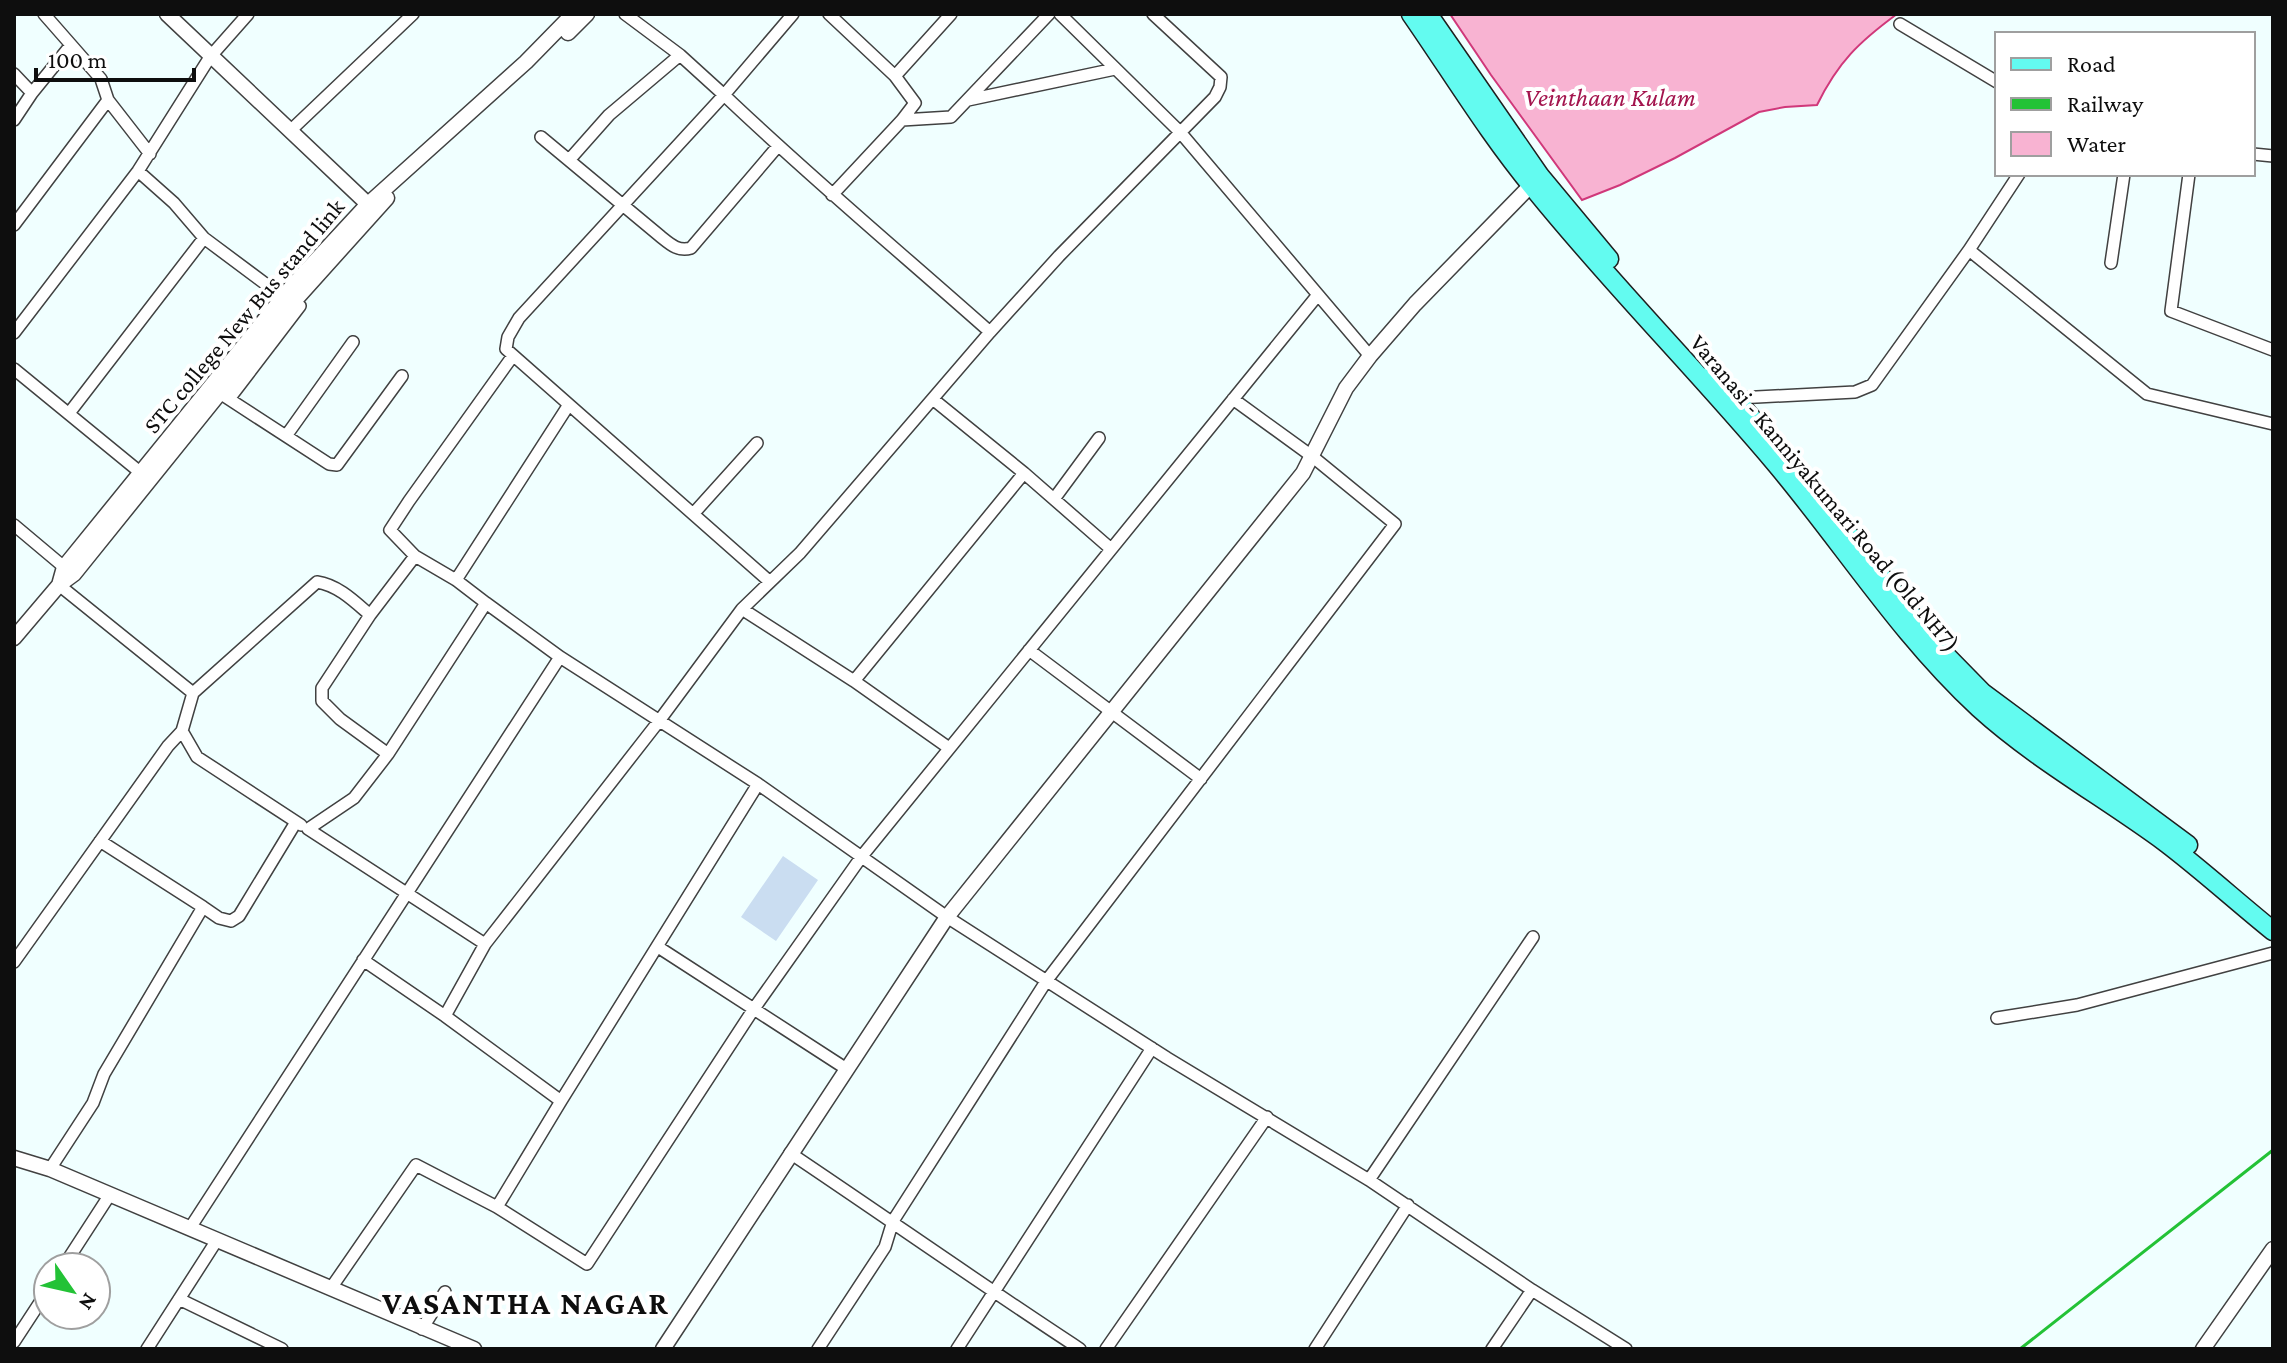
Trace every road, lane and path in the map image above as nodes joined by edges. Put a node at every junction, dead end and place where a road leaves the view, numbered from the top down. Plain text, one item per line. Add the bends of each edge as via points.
1 (44, 14) edge
2 (167, 14) edge
3 (248, 14) edge
4 (413, 14) edge
5 (573, 14) edge
6 (587, 14) edge
7 (625, 14) edge
8 (793, 14) edge
9 (829, 14) edge
10 (951, 14) edge
11 (1049, 14) edge
12 (1060, 14) edge
13 (1153, 14) edge
14 (1411, 14) edge
15 (1428, 14) edge
16 (843, 19) edge
17 (1900, 24) dead end
18 (71, 45) junction
19 (680, 55) junction
20 (210, 57) junction
21 (1115, 69) junction
22 (14, 74) edge
23 (895, 76) junction
24 (1995, 81) edge
25 (32, 93) junction
26 (724, 95) junction
27 (108, 100) junction
28 (968, 100) junction
29 (14, 120) edge
30 (902, 120) junction
31 (290, 131) junction
32 (1180, 132) junction
33 (541, 137) dead end
34 (778, 146) junction
35 (150, 154) junction
36 (570, 159) junction
37 (138, 171) junction
38 (2018, 176) edge
39 (2124, 176) edge
40 (2189, 176) edge
41 (1538, 184) junction
42 (832, 195) junction
43 (622, 205) junction
44 (371, 208) junction
45 (14, 225) edge
46 (204, 238) junction
47 (1969, 250) junction
48 (2111, 263) dead end
49 (1317, 296) junction
50 (283, 297) junction
51 (300, 306) dead end
52 (990, 332) junction
53 (14, 333) edge
54 (353, 342) dead end
55 (2273, 350) edge
56 (1370, 356) junction
57 (512, 357) junction
58 (14, 369) edge
59 (402, 376) dead end
60 (220, 394) junction
61 (1233, 399) junction
62 (934, 400) junction
63 (1732, 402) junction
64 (568, 406) junction
65 (70, 412) junction
66 (2273, 424) edge
67 (286, 436) junction
68 (1099, 438) dead end
69 (757, 443) dead end
70 (1316, 460) junction
71 (141, 473) junction
72 (1024, 473) junction
73 (1054, 499) junction
74 (694, 513) junction
75 (14, 525) edge
76 (1111, 549) junction
77 (415, 556) junction
78 (64, 567) junction
79 (456, 580) junction
80 (769, 581) junction
81 (59, 585) junction
82 (486, 603) junction
83 (742, 609) junction
84 (370, 615) junction
85 (14, 638) edge
86 (1029, 650) junction
87 (560, 657) junction
88 (854, 681) junction
89 (193, 693) junction
90 (1116, 714) junction
91 (659, 721) junction
92 (182, 731) junction
93 (949, 748) junction
94 (388, 754) junction
95 (1201, 779) junction
96 (758, 784) junction
97 (296, 822) junction
98 (308, 829) junction
99 (100, 841) junction
100 (862, 856) junction
101 (407, 892) junction
102 (203, 907) junction
103 (2273, 917) edge
104 (950, 919) junction
105 (2273, 931) edge
106 (1533, 937) dead end
107 (485, 944) junction
108 (658, 947) junction
109 (2273, 953) edge
110 (363, 960) junction
111 (14, 962) edge
112 (1047, 980) junction
113 (753, 1010) junction
114 (445, 1016) junction
115 (1997, 1018) dead end
116 (1152, 1048) junction
117 (845, 1068) junction
118 (561, 1101) junction
119 (1267, 1117) junction
120 (793, 1155) junction
121 (14, 1158) edge
122 (50, 1169) junction
123 (1369, 1180) junction
124 (109, 1196) junction
125 (1408, 1205) junction
126 (497, 1207) junction
127 (893, 1221) junction
128 (190, 1228) junction
129 (217, 1240) junction
130 (2273, 1249) edge
131 (73, 1251) edge
132 (331, 1288) junction
133 (1532, 1290) junction
134 (445, 1292) dead end
135 (994, 1293) junction
136 (179, 1299) junction
137 (32, 1314) edge
138 (422, 1329) junction
139 (14, 1342) edge
140 (259, 1344) edge
141 (147, 1349) edge
142 (282, 1349) edge
143 (474, 1349) edge
144 (663, 1349) edge
145 (672, 1349) edge
146 (818, 1349) edge
147 (957, 1349) edge
148 (1080, 1349) edge
149 (1106, 1349) edge
150 (1315, 1349) edge
151 (1492, 1349) edge
152 (1626, 1349) edge
153 (2203, 1349) edge

1 - 18 street
2 - 20 street
3 - 20 street
4 - 31 street
5 - 44 street, STC college New Bus stand link
6 - 44 street
7 - 19 street
8 - 26 street
9 - 16 street
10 - 23 street
11 - 28 street
12 - 21 street
13 - 32 street via 1221,77 1215,97
14 - 41 main road, Varanasi - Kanniyakumari Road (Old NH7)
15 - 41 main road, Varanasi - Kanniyakumari Road (Old NH7)
16 - 23 street
17 - 24 street
18 - 25 street
18 - 27 street via 101,79
19 - 26 street
19 - 36 street via 609,115
20 - 31 street
20 - 35 street
21 - 28 street
21 - 32 street
22 - 25 street
23 - 30 street via 915,103
25 - 29 street
26 - 34 street
26 - 43 street
27 - 35 street
27 - 45 street
28 - 30 street via 951,117
30 - 42 street
31 - 44 street
32 - 49 street
32 - 52 street
33 - 36 street
34 - 42 street
34 - 43 street via 691,248 674,247
35 - 37 street
36 - 43 street
37 - 46 street
37 - 53 street
38 - 47 street
39 - 48 street
40 - 55 street via 2171,311
41 - 56 street via 1415,304
41 - 63 main road, Varanasi - Kanniyakumari Road (Old NH7)
41 - 70 street via 1366,375
42 - 52 street
43 - 57 street via 519,318 508,337 506,349
44 - 50 street, STC college New Bus stand link
44 - 60 street
46 - 50 street
46 - 65 street
47 - 63 street via 1872,385 1855,392
47 - 66 street via 2147,394
49 - 56 street
49 - 61 street
50 - 60 street, STC college New Bus stand link
51 - 60 street
52 - 62 street
54 - 67 street
56 - 70 street via 1337,403
57 - 64 street
57 - 77 street via 390,530
58 - 65 street
59 - 67 street via 337,465
60 - 67 street
60 - 71 street, STC college New Bus stand link
60 - 81 street via 74,574
61 - 70 street
61 - 76 street
62 - 72 street
62 - 80 street via 800,553
63 - 103 main road, Varanasi - Kanniyakumari Road (Old NH7) via 1933,642 1983,693 2158,820
63 - 105 main road, Varanasi - Kanniyakumari Road (Old NH7) via 1929,657 1982,710 2167,843
64 - 74 street
64 - 79 street
65 - 71 street
68 - 73 street
69 - 74 street
70 - 90 street
70 - 95 street via 1395,524
71 - 78 street, STC college New Bus stand link
72 - 73 street
72 - 88 street
73 - 76 street
74 - 80 street
75 - 78 street
76 - 86 street
77 - 79 street
77 - 84 street
78 - 81 street, STC college New Bus stand link
79 - 82 street
80 - 83 street
81 - 85 street, STC college New Bus stand link
81 - 89 street
82 - 87 street
82 - 94 street
83 - 88 street
83 - 91 street
84 - 89 street via 344,593 317,582
84 - 94 street via 322,688 322,701
86 - 90 street
86 - 93 street
87 - 91 street
87 - 101 street
88 - 93 street
89 - 92 street
90 - 95 street
90 - 104 street
91 - 96 street
91 - 107 street
92 - 97 street via 197,757
92 - 99 street
93 - 100 street
94 - 98 street via 354,798
95 - 112 street
96 - 100 street
96 - 108 street
97 - 98 street
97 - 102 street via 239,916 231,921
98 - 101 street
99 - 102 street
99 - 111 street
100 - 104 street
100 - 113 street
101 - 107 street
101 - 110 street
102 - 122 street
104 - 112 street
104 - 117 street
104 - 120 street
106 - 123 street
107 - 114 street
108 - 113 street
108 - 118 street
109 - 115 street via 2077,1005
110 - 114 street
110 - 128 street
112 - 116 street
112 - 127 street
113 - 117 street
113 - 126 street via 587,1264
114 - 118 street
116 - 119 street
116 - 135 street
117 - 120 street
118 - 126 street
119 - 123 street
119 - 149 street
120 - 127 street
120 - 144 street
120 - 145 street
121 - 122 street
122 - 124 street
123 - 125 street
124 - 128 street
124 - 131 street
125 - 133 street
125 - 150 street
126 - 132 street via 416,1165
127 - 135 street
127 - 146 street via 885,1247
128 - 129 street
129 - 132 street
129 - 136 street
130 - 153 street
132 - 138 street
133 - 151 street
133 - 152 street
134 - 138 street
135 - 147 street
135 - 148 street
136 - 140 street
136 - 141 street
137 - 139 street
138 - 143 street
140 - 142 street

